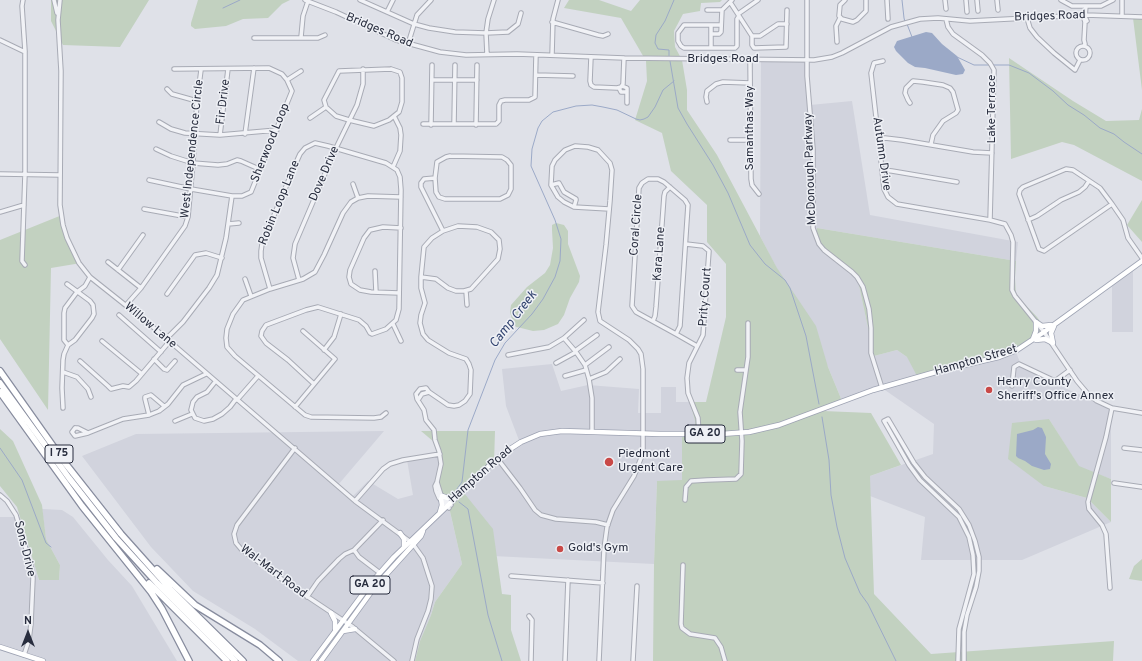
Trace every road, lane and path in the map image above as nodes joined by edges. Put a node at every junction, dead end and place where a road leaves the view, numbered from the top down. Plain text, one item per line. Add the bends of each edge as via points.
1 (23, 0) edge
2 (55, 0) edge
3 (60, 0) edge
4 (360, 0) edge
5 (393, 0) edge
6 (431, 0) edge
7 (494, 0) edge
8 (558, 0) edge
9 (758, 0) edge
10 (806, 0) edge
11 (845, 0) edge
12 (866, 0) edge
13 (887, 0) edge
14 (945, 0) edge
15 (966, 0) edge
16 (977, 0) edge
17 (997, 0) edge
18 (1061, 0) edge
19 (1113, 0) edge
20 (1122, 0) edge
21 (307, 1) edge
22 (731, 1) edge
23 (1086, 6) junction
24 (946, 8) dead end
25 (707, 10) dead end
26 (722, 10) junction
27 (787, 10) dead end
28 (998, 10) dead end
29 (978, 11) dead end
30 (387, 12) junction
31 (967, 12) dead end
32 (521, 13) dead end
33 (738, 15) junction
34 (1085, 16) junction
35 (1122, 16) junction
36 (1142, 16) edge
37 (840, 18) junction
38 (1027, 18) junction
39 (888, 19) dead end
40 (946, 19) junction
41 (58, 20) junction
42 (552, 22) junction
43 (414, 24) junction
44 (787, 24) junction
45 (711, 25) junction
46 (721, 25) junction
47 (486, 33) junction
48 (608, 34) dead end
49 (711, 34) junction
50 (325, 35) dead end
51 (752, 36) junction
52 (254, 38) dead end
53 (301, 38) junction
54 (0, 40) edge
55 (837, 42) dead end
56 (408, 44) junction
57 (1085, 45) junction
58 (711, 48) junction
59 (25, 52) junction
60 (487, 54) junction
61 (536, 55) junction
62 (552, 56) junction
63 (591, 57) junction
64 (624, 58) junction
65 (750, 60) junction
66 (806, 60) junction
67 (1080, 60) junction
68 (883, 61) dead end
69 (432, 65) dead end
70 (455, 65) dead end
71 (477, 65) dead end
72 (254, 68) junction
73 (174, 69) dead end
74 (228, 69) junction
75 (363, 69) junction
76 (201, 70) junction
77 (301, 71) dead end
78 (536, 75) junction
79 (573, 76) dead end
80 (287, 80) junction
81 (432, 80) junction
82 (454, 80) junction
83 (477, 80) junction
84 (750, 82) junction
85 (621, 87) junction
86 (167, 89) dead end
87 (197, 101) junction
88 (707, 102) dead end
89 (627, 103) dead end
90 (910, 103) dead end
91 (326, 107) junction
92 (394, 116) junction
93 (310, 118) dead end
94 (350, 120) junction
95 (159, 122) dead end
96 (423, 124) dead end
97 (454, 124) junction
98 (431, 125) junction
99 (476, 125) junction
100 (277, 130) junction
101 (195, 133) junction
102 (245, 134) junction
103 (220, 135) junction
104 (878, 139) junction
105 (730, 140) dead end
106 (750, 140) junction
107 (931, 144) junction
108 (336, 148) junction
109 (156, 149) dead end
110 (992, 153) junction
111 (193, 163) junction
112 (393, 167) junction
113 (259, 169) junction
114 (882, 170) junction
115 (0, 174) edge
116 (25, 174) junction
117 (60, 175) junction
118 (435, 178) junction
119 (149, 180) dead end
120 (1089, 181) junction
121 (957, 182) dead end
122 (353, 184) dead end
123 (551, 185) junction
124 (670, 187) junction
125 (191, 189) junction
126 (759, 194) dead end
127 (232, 196) junction
128 (401, 197) junction
129 (358, 198) junction
130 (1112, 204) junction
131 (24, 205) junction
132 (574, 207) junction
133 (144, 209) dead end
134 (609, 209) junction
135 (0, 212) edge
136 (188, 217) junction
137 (990, 220) junction
138 (1028, 220) junction
139 (239, 223) dead end
140 (228, 224) junction
141 (401, 228) junction
142 (442, 231) junction
143 (144, 235) dead end
144 (686, 244) junction
145 (222, 258) junction
146 (1142, 258) edge
147 (1142, 261) edge
148 (108, 262) dead end
149 (25, 265) dead end
150 (118, 270) junction
151 (375, 271) dead end
152 (90, 277) junction
153 (421, 277) junction
154 (245, 279) dead end
155 (299, 280) junction
156 (67, 284) dead end
157 (141, 288) junction
158 (270, 289) junction
159 (466, 291) junction
160 (77, 292) junction
161 (376, 292) junction
162 (399, 293) junction
163 (167, 294) dead end
164 (251, 296) junction
165 (126, 305) junction
166 (466, 305) dead end
167 (341, 314) junction
168 (119, 315) dead end
169 (584, 320) dead end
170 (653, 322) junction
171 (1036, 322) junction
172 (748, 323) dead end
173 (393, 324) junction
174 (1055, 324) junction
175 (303, 330) dead end
176 (1044, 332) junction
177 (676, 334) junction
178 (597, 335) dead end
179 (564, 338) junction
180 (166, 339) junction
181 (102, 341) dead end
182 (400, 341) dead end
183 (1032, 341) junction
184 (169, 342) junction
185 (1053, 343) junction
186 (68, 345) junction
187 (697, 346) junction
188 (609, 347) dead end
189 (324, 350) junction
190 (576, 351) junction
191 (161, 352) junction
192 (508, 355) dead end
193 (154, 359) junction
194 (620, 359) dead end
195 (175, 361) dead end
196 (80, 362) dead end
197 (556, 364) dead end
198 (585, 365) junction
199 (586, 370) junction
200 (737, 370) dead end
201 (746, 370) junction
202 (1070, 370) junction
203 (0, 371) edge
204 (63, 372) junction
205 (142, 374) junction
206 (206, 374) junction
207 (258, 376) junction
208 (565, 376) dead end
209 (589, 378) junction
210 (215, 382) junction
211 (0, 383) edge
212 (314, 384) junction
213 (1012, 386) dead end
214 (882, 388) junction
215 (0, 392) edge
216 (91, 397) dead end
217 (236, 399) junction
218 (834, 405) joint
219 (164, 406) junction
220 (295, 406) junction
221 (63, 408) dead end
222 (1112, 408) junction
223 (386, 413) dead end
224 (1142, 413) edge
225 (192, 414) junction
226 (149, 415) junction
227 (175, 421) dead end
228 (592, 431) junction
229 (88, 433) dead end
230 (741, 433) junction
231 (643, 434) junction
232 (698, 434) junction
233 (295, 448) junction
234 (1124, 448) dead end
235 (1142, 450) edge
236 (440, 454) junction
237 (497, 458) junction
238 (1114, 483) dead end
239 (1142, 487) edge
240 (0, 495) edge
241 (456, 497) junction
242 (442, 498) junction
243 (685, 500) dead end
244 (355, 501) junction
245 (449, 506) junction
246 (440, 512) junction
247 (383, 520) junction
248 (608, 525) junction
249 (425, 527) junction
250 (400, 533) junction
251 (121, 534) junction
252 (412, 543) junction
253 (404, 547) junction
254 (354, 550) junction
255 (129, 563) junction
256 (683, 565) dead end
257 (380, 573) junction
258 (511, 576) dead end
259 (568, 580) junction
260 (603, 582) junction
261 (637, 586) dead end
262 (1110, 588) dead end
263 (307, 597) junction
264 (332, 613) junction
265 (529, 616) dead end
266 (342, 620) junction
267 (347, 624) junction
268 (355, 629) junction
269 (334, 631) junction
270 (341, 632) junction
271 (0, 647) edge
272 (24, 655) junction
273 (42, 661) edge
274 (189, 661) edge
275 (226, 661) edge
276 (236, 661) edge
277 (244, 661) edge
278 (279, 661) edge
279 (312, 661) edge
280 (320, 661) edge
281 (394, 661) edge
282 (412, 661) edge
283 (530, 661) edge
284 (565, 661) edge
285 (599, 661) edge
286 (633, 661) edge
287 (725, 661) edge
288 (958, 661) edge
289 (964, 661) edge

1 - 59 street
2 - 3 street
2 - 41 street, Willow Lane
3 - 41 street, Willow Lane
4 - 30 street
5 - 30 street
6 - 43 street via 417,15
7 - 47 street
8 - 42 street
9 - 33 street
10 - 66 street, McDonough Parkway
11 - 37 street via 839,9
12 - 37 street via 866,11 856,21
13 - 39 street
14 - 24 street
15 - 31 street
16 - 29 street
17 - 28 street
18 - 23 street via 1072,6
19 - 23 street via 1101,6
20 - 35 street
21 - 53 street
21 - 56 street, Bridges Road
22 - 26 street
22 - 33 street
23 - 34 street
25 - 26 street
26 - 46 street
27 - 44 street
30 - 43 street
32 - 47 street via 518,24 508,32
33 - 51 street
33 - 58 street via 736,48
34 - 35 street, Bridges Road
34 - 38 street, Bridges Road
34 - 57 street
35 - 36 street, Bridges Road
37 - 55 street via 836,26
38 - 40 street, Bridges Road via 970,21
38 - 67 street via 1030,28 1037,36 1075,70
40 - 66 street, Bridges Road via 906,22 832,57
40 - 110 street, Lake Terrace via 953,34 982,55 994,70
41 - 117 street, Willow Lane via 61,71
42 - 48 street via 598,35
42 - 62 street
43 - 47 street via 456,32
43 - 56 street
44 - 51 street via 778,24 760,36
44 - 51 street via 787,46 784,48 754,48
45 - 46 street
45 - 49 street
45 - 58 street via 684,25 678,37 683,48
46 - 49 street via 720,33
47 - 60 street
49 - 58 street
50 - 53 street
52 - 53 street
54 - 59 street
56 - 60 street, Bridges Road via 440,52
57 - 67 street via 1080,46 1076,52
57 - 67 street via 1089,48 1090,55 1087,59
59 - 116 street
60 - 61 street, Bridges Road
61 - 62 street, Bridges Road
61 - 78 street
62 - 63 street, Bridges Road
63 - 64 street, Bridges Road
63 - 85 street via 591,85
64 - 65 street, Bridges Road
64 - 85 street
65 - 66 street, Bridges Road
65 - 84 street, Samanthas Way
66 - 214 street, McDonough Parkway via 812,149 812,228 824,250 852,272 863,287 869,316 871,353
68 - 104 street, Autumn Drive via 874,63 871,73
69 - 81 street
70 - 82 street
71 - 83 street
72 - 74 street
72 - 80 street via 268,68 282,74
72 - 102 street
73 - 76 street
74 - 76 street
74 - 103 street, Fir Drive
75 - 91 street via 339,71 324,100
75 - 92 street via 391,69 400,72 402,102 399,112
75 - 94 street, Dove Drive via 360,98
76 - 87 street, West Independence Circle
77 - 80 street
78 - 79 street
78 - 99 street via 533,98 502,101 499,105 497,124
80 - 100 street, Sherwood Loop via 292,91
81 - 82 street
81 - 98 street
82 - 83 street
82 - 97 street
83 - 99 street
84 - 88 street via 716,84 708,91
84 - 106 street, Samanthas Way
85 - 89 street via 621,92 627,92
86 - 87 street via 172,94
87 - 101 street, West Independence Circle
90 - 107 street via 905,93 912,82 943,85 953,92 958,110 943,121 933,135
91 - 93 street
91 - 94 street via 336,116
92 - 94 street via 374,126
92 - 112 street via 400,128 401,145
94 - 108 street, Dove Drive
95 - 101 street via 171,130
96 - 98 street
97 - 98 street
97 - 99 street
100 - 102 street
100 - 113 street, Sherwood Loop
101 - 103 street
101 - 111 street, West Independence Circle
102 - 103 street
104 - 107 street
104 - 114 street, Autumn Drive
105 - 106 street
106 - 126 street, Samanthas Way via 751,180
107 - 110 street
108 - 112 street, Robin Loop Lane
108 - 155 street, Dove Drive via 295,244 293,258
108 - 158 street, Robin Loop Lane via 315,143 300,154 261,251
109 - 111 street
110 - 137 street, Lake Terrace
111 - 113 street via 218,165 237,160
111 - 125 street, West Independence Circle
112 - 128 street via 400,177
113 - 127 street, Sherwood Loop via 251,192 242,196
114 - 121 street
114 - 137 street, Autumn Drive via 885,194 897,204
115 - 116 street
116 - 117 street
116 - 131 street
117 - 152 street, Willow Lane via 60,205 65,231 76,257
118 - 118 street via 437,162 446,156 502,157 511,165 511,189 508,195 500,200 439,197
118 - 142 street via 424,179 421,187
119 - 125 street, Sherwood Loop
120 - 130 street via 1100,188
120 - 138 street via 1079,192
120 - 138 street via 1068,169 1024,187 1020,190 1019,196
122 - 129 street
123 - 132 street via 558,197
123 - 132 street via 559,183 564,192 576,198
123 - 134 street via 552,166 565,150 575,146 598,150 608,160 612,170
124 - 144 street, Coral Circle via 688,205
124 - 170 street, Kara Lane via 664,196 656,312
124 - 170 street, Coral Circle via 658,179 648,179 639,188 632,306 636,312
125 - 127 street, Sherwood Loop
125 - 136 street, West Independence Circle
127 - 140 street
128 - 129 street
128 - 141 street
129 - 155 street via 349,203 343,213 318,268 311,275
130 - 138 street via 1044,251 1039,249
130 - 146 street via 1123,220 1130,241
131 - 135 street
131 - 149 street via 22,261
132 - 134 street
133 - 136 street
134 - 231 street via 598,312 600,321 629,340 641,354
136 - 157 street, West Independence Circle via 185,226
137 - 171 street, Autumn Drive via 1005,224 1010,231 1013,242 1012,290
139 - 140 street
140 - 145 street
141 - 161 street via 383,226 370,230 352,266 349,277 352,284 360,290
141 - 162 street
142 - 153 street via 424,247
142 - 159 street via 458,226 477,227 491,232 500,242 497,261
143 - 150 street
144 - 177 street, Coral Circle via 680,326
144 - 187 street, Prity Court via 702,246 709,251 704,330
145 - 163 street via 206,252 195,255
145 - 180 street via 210,288
147 - 174 main road, Hampton Street / GA 20
148 - 150 street
150 - 157 street
151 - 161 street
152 - 160 street via 85,286
152 - 165 street, Willow Lane
153 - 159 street via 434,278 452,290
153 - 236 street via 425,303 420,315 423,334 449,353 466,360 471,370 470,394 459,405 448,405 426,388 416,394 426,420 434,430
154 - 164 street
155 - 158 street
156 - 160 street
157 - 165 street, West Independence Circle
158 - 164 street
159 - 166 street
160 - 186 street via 64,313 64,340
160 - 186 street via 90,301 94,314 75,340
161 - 162 street
162 - 173 street via 399,313
164 - 207 street via 243,300 235,310 226,338 229,350
165 - 180 street, Willow Lane
167 - 173 street via 359,320 372,334
167 - 189 street via 334,337
167 - 212 street via 321,307 313,308 269,324 262,331 266,343
168 - 191 street
169 - 179 street
170 - 177 street, Coral Circle
171 - 174 main road via 1042,326
171 - 176 street, Autumn Drive
171 - 183 main road
172 - 201 street
173 - 182 street
174 - 176 main road, Hampton Street / GA 20
174 - 185 main road via 1052,333
175 - 189 street
176 - 183 main road, Hampton Street / GA 20
176 - 185 street, Autumn Drive
177 - 187 street, Coral Circle
178 - 190 street
179 - 190 street
179 - 192 street via 549,347
180 - 184 street, Willow Lane
181 - 205 street
183 - 185 main road via 1045,339
183 - 214 main road, Hampton Street / GA 20 via 999,357
184 - 191 street
184 - 206 street, Willow Lane
185 - 202 street, Autumn Drive
186 - 204 street via 63,360
187 - 232 street, Prity Court via 689,363 686,378 688,393 698,418
188 - 198 street
189 - 212 street via 335,359
190 - 197 street
190 - 198 street
191 - 193 street
193 - 195 street via 167,370
193 - 205 street
194 - 209 street via 606,372
196 - 205 street via 111,389 129,387
198 - 199 street
199 - 208 street
199 - 209 street
200 - 201 street
201 - 230 street via 740,412
202 - 213 street via 1055,381 1018,364 1014,367
202 - 222 street, Autumn Drive via 1088,394
203 - 251 highway, I 75 via 65,463
204 - 216 street via 77,377 88,389
204 - 221 street
206 - 210 street, Willow Lane
206 - 219 street via 183,385
207 - 217 street
207 - 220 street
209 - 228 street
210 - 217 street, Willow Lane
210 - 225 street via 208,392 194,400
211 - 276 highway via 68,478 116,538 157,583
212 - 220 street
214 - 218 main road, Hampton Street / GA 20
215 - 255 highway, I 75 via 82,506
217 - 225 street via 222,414 213,419 202,421
217 - 233 street, Willow Lane
218 - 230 main road, Hampton Road / GA 20 via 779,425
219 - 226 street
219 - 226 street via 151,395 145,397
220 - 223 street via 311,417 381,417
222 - 224 street, Autumn Drive
222 - 262 street via 1088,502 1089,509 1106,534
225 - 227 street
226 - 229 street via 123,420
228 - 231 main road, Hampton Road / GA 20
228 - 237 main road, Hampton Road / GA 20 via 540,434 517,444
230 - 232 main road, Hampton Road / GA 20
230 - 243 street via 742,470 739,477 730,480 691,482 686,487
231 - 232 main road, Hampton Road / GA 20
231 - 248 street via 640,464 613,510
233 - 244 street, Willow Lane
233 - 263 street, Wal-Mart Road via 237,525 234,534 241,549
234 - 235 street
236 - 242 street via 441,464 437,482
236 - 244 street via 390,464
237 - 241 main road, Hampton Road / GA 20
237 - 248 street via 541,515
238 - 239 street
240 - 272 street, Sons Drive via 16,515 33,578 31,624
241 - 242 main road
241 - 245 main road, Hampton Road / GA 20
242 - 245 street
242 - 246 main road
244 - 247 street, Willow Lane
245 - 246 main road, Hampton Road / GA 20
246 - 249 main road, Hampton Road / GA 20
247 - 250 street, Willow Lane
247 - 254 street
248 - 260 street
249 - 252 main road, Hampton Road / GA 20
249 - 252 main road, Hampton Road / GA 20
250 - 252 street, Willow Lane
250 - 253 main road via 404,538
251 - 277 highway, I 75 via 185,604
251 - 278 highway via 191,602 260,645
252 - 253 main road, Hampton Road / GA 20
252 - 267 main road, Hampton Road / GA 20
252 - 282 street via 422,558 432,586 428,611 417,638
253 - 257 main road, Hampton Road / GA 20
254 - 257 street
254 - 263 street via 339,559
255 - 274 highway via 157,600
255 - 275 highway, I 75
256 - 287 street via 682,628 690,634 715,638
257 - 266 main road, Hampton Road / GA 20
258 - 259 street
259 - 260 street
259 - 284 street
260 - 285 street
261 - 286 street
263 - 264 street, Wal-Mart Road
264 - 266 street, Wal-Mart Road
264 - 269 main road via 336,624
265 - 283 street via 532,620
266 - 267 street, Wal-Mart Road
266 - 269 main road, Hampton Road / GA 20
267 - 268 street, Wal-Mart Road
267 - 270 main road, Hampton Road / GA 20
268 - 270 main road
268 - 281 street, Wal-Mart Road
269 - 279 main road, Hampton Road / GA 20
270 - 280 main road, Hampton Road / GA 20
271 - 272 main road
272 - 273 main road
288 - 289 street via 959,628 974,574 974,555 969,537 962,522 952,510 914,473 884,421 888,419 925,477 959,509 976,541 979,571 964,632

